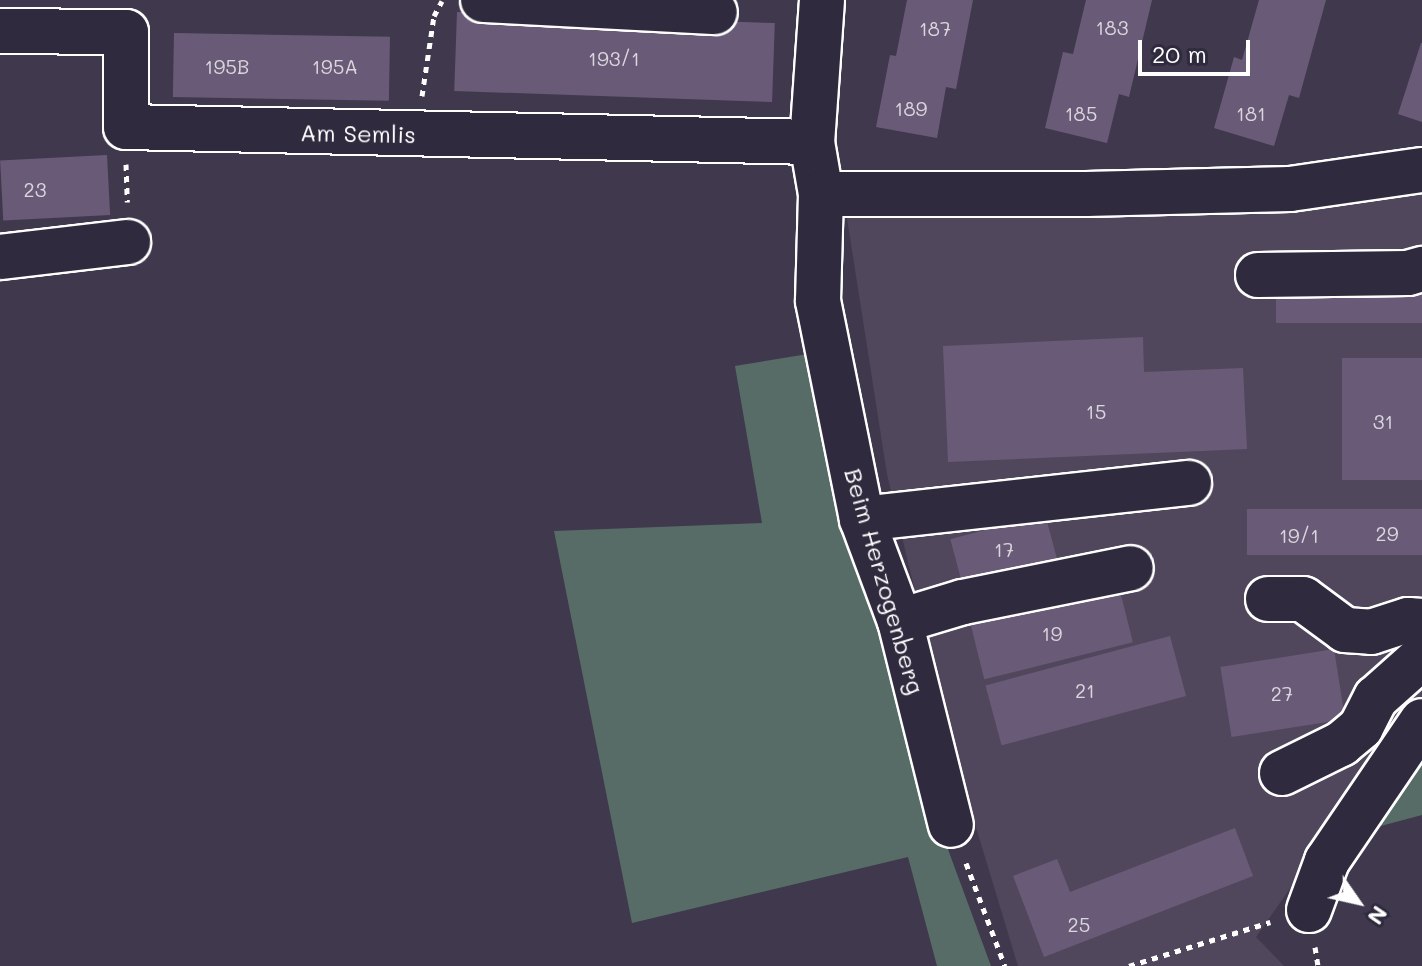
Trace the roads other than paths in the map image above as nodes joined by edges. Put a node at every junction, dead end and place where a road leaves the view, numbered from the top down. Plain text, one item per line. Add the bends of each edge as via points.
1 (483, 0) edge
2 (822, 0) edge
3 (715, 12) dead end
4 (0, 31) edge
5 (812, 142) junction
6 (1422, 170) edge
7 (821, 194) junction
8 (128, 242) road end
9 (0, 257) edge
10 (1422, 269) edge
11 (1258, 275) dead end
12 (1189, 483) dead end
13 (862, 519) junction
14 (1131, 568) dead end
15 (1268, 599) dead end
16 (900, 621) junction
17 (1422, 621) edge
18 (1422, 657) edge
19 (1422, 721) edge
20 (1282, 773) dead end
21 (951, 825) road end
22 (1309, 910) road end

1 - 3 street
2 - 5 street, Beim Herzogenberg
4 - 5 street, Am Semlis via 126,32 126,127
5 - 7 street, Beim Herzogenberg
6 - 7 street via 1290,189
7 - 13 street, Beim Herzogenberg via 818,301
8 - 9 street
10 - 11 street
12 - 13 street
13 - 16 street, Beim Herzogenberg
14 - 16 street via 963,602
15 - 17 street via 1303,599 1345,630 1371,632
16 - 21 street, Beim Herzogenberg
18 - 20 street via 1376,698 1361,727 1341,744
19 - 22 street via 1327,861

